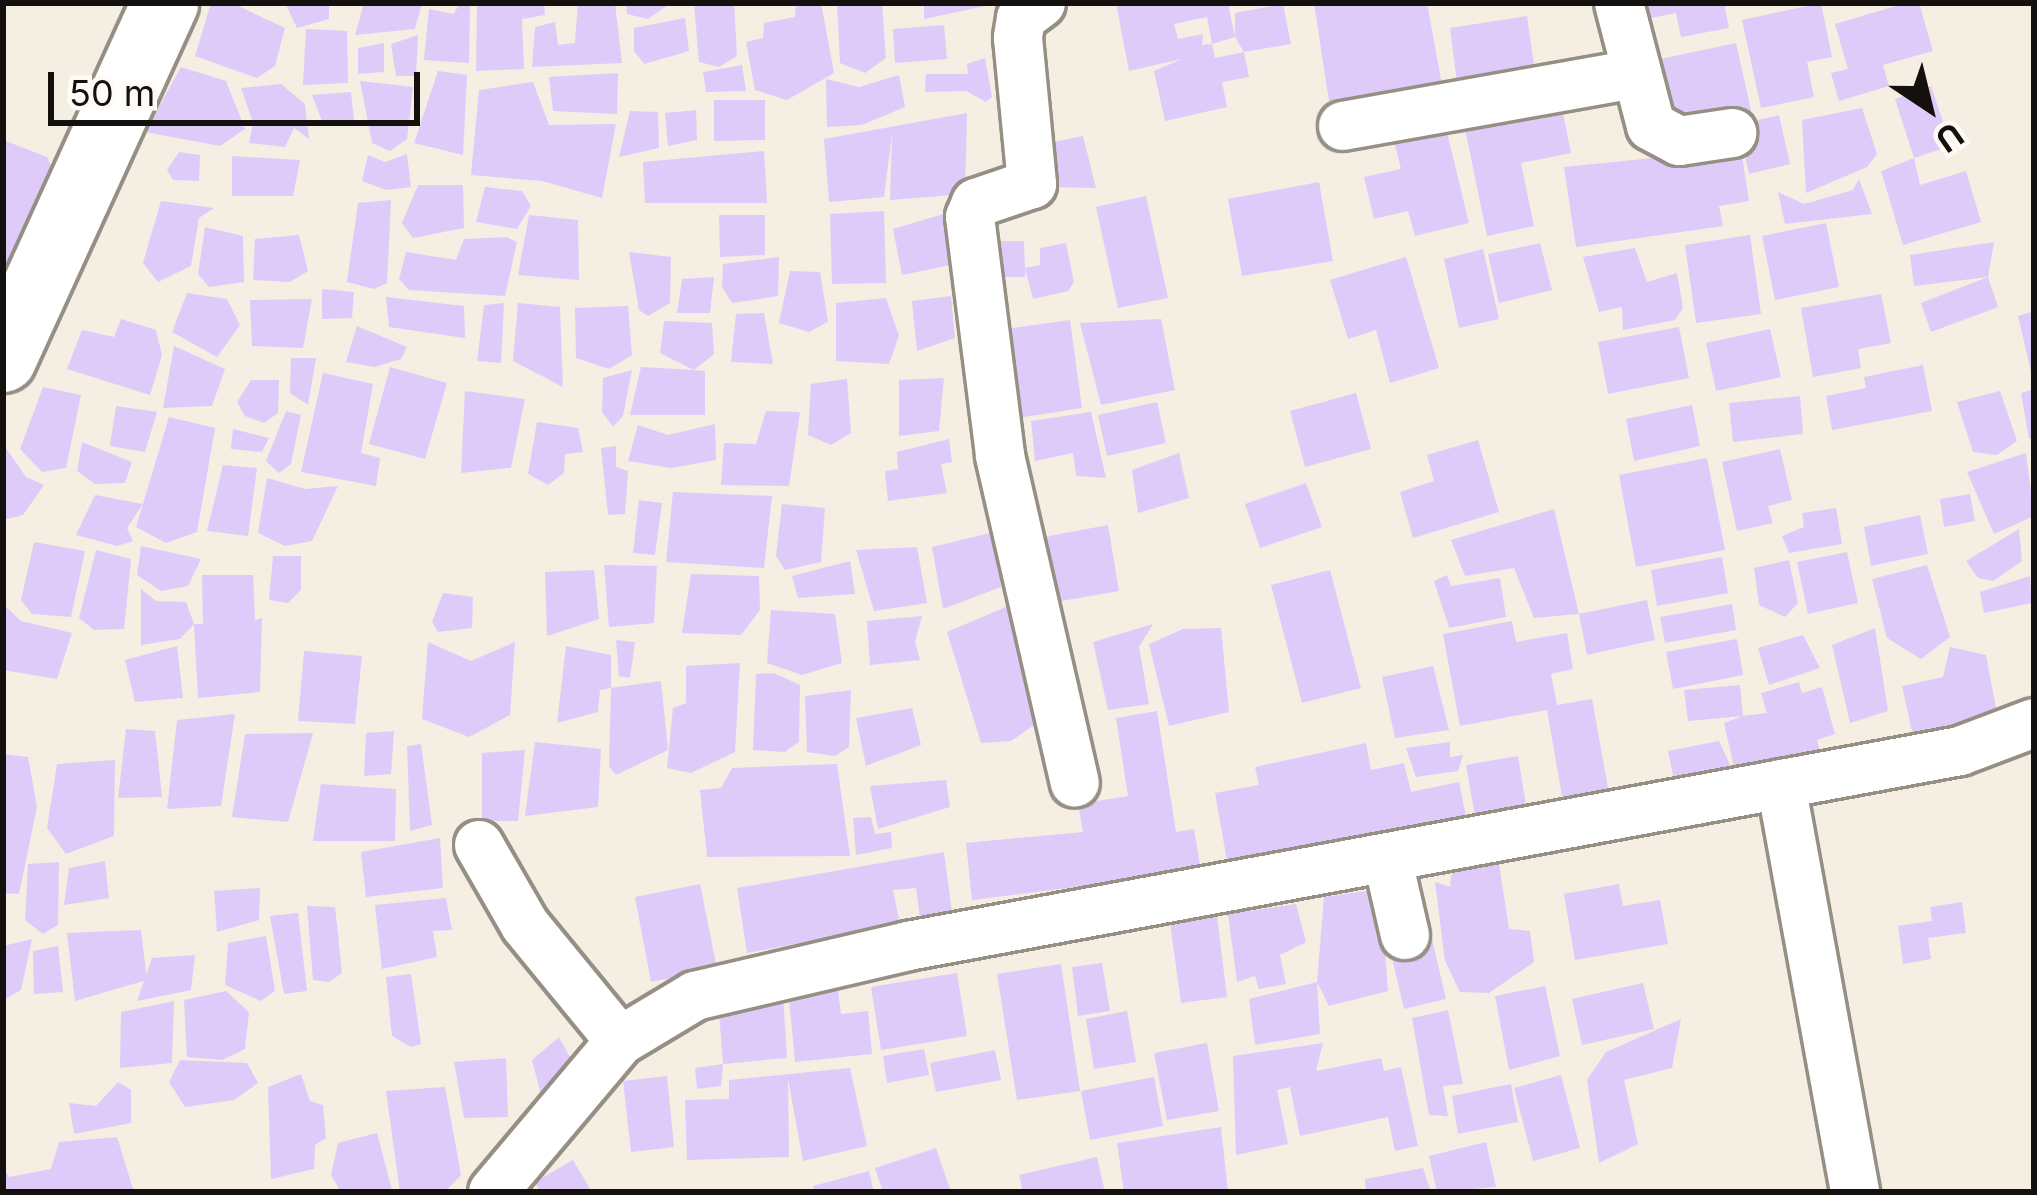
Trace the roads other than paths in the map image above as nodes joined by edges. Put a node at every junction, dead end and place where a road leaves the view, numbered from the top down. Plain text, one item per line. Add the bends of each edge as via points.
1 (165, 3) edge
2 (1041, 3) edge
3 (1618, 3) edge
4 (1635, 74) junction
5 (1343, 126) dead end
6 (1732, 133) dead end
7 (3, 359) edge
8 (2034, 723) edge
9 (1075, 783) dead end
10 (1780, 784) junction
11 (479, 845) dead end
12 (1388, 861) junction
13 (1405, 934) dead end
14 (620, 1041) junction
15 (494, 1192) edge
16 (1855, 1192) edge

1 - 7 street
2 - 9 street via 1021,18 1018,38 1032,184 976,202 970,217 1000,456
3 - 4 street
4 - 5 street
4 - 6 street via 1651,126 1679,141
8 - 10 street via 1960,751
10 - 12 street
10 - 16 street
11 - 14 street via 525,925
12 - 13 street
12 - 14 street via 908,946 695,996
14 - 15 street

